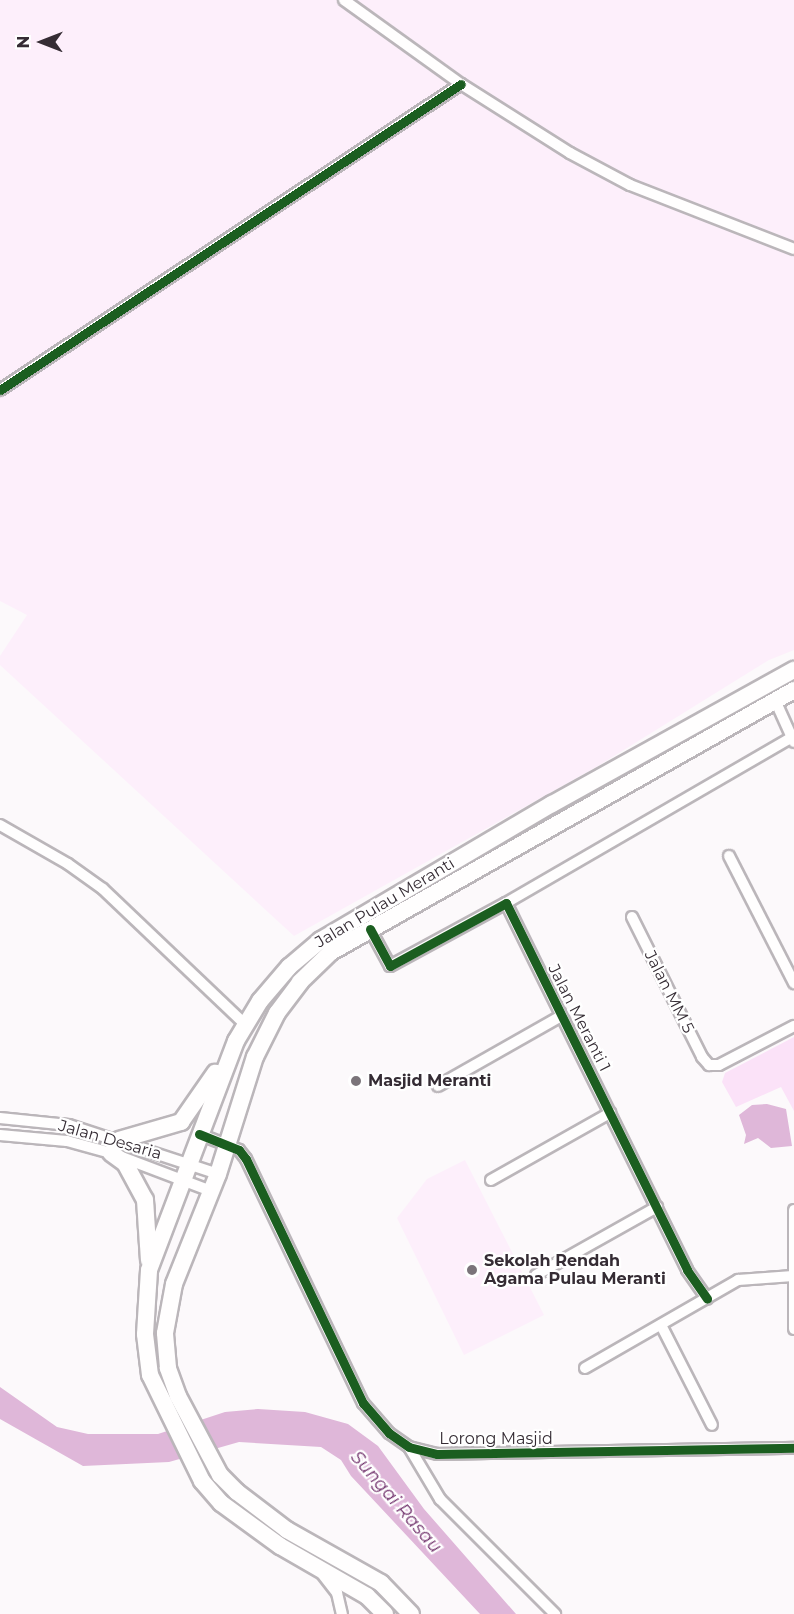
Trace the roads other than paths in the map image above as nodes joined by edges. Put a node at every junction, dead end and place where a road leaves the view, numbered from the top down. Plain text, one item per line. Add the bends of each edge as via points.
1 (344, 0) edge
2 (461, 84) junction
3 (794, 249) edge
4 (0, 390) edge
5 (794, 670) edge
6 (794, 690) edge
7 (775, 700) junction
8 (793, 738) edge
9 (0, 825) edge
10 (729, 856) dead end
11 (506, 903) junction
12 (632, 917) dead end
13 (370, 929) junction
14 (794, 983) edge
15 (561, 1016) junction
16 (245, 1024) junction
17 (794, 1026) edge
18 (236, 1041) junction
19 (438, 1086) dead end
20 (610, 1113) junction
21 (0, 1118) edge
22 (200, 1134) junction
23 (0, 1135) edge
24 (228, 1145) junction
25 (115, 1146) junction
26 (189, 1163) junction
27 (218, 1174) junction
28 (183, 1180) junction
29 (491, 1180) dead end
30 (212, 1191) junction
31 (657, 1207) junction
32 (794, 1210) edge
33 (149, 1270) junction
34 (536, 1275) dead end
35 (793, 1276) edge
36 (707, 1299) junction
37 (661, 1325) junction
38 (794, 1329) edge
39 (585, 1368) dead end
40 (712, 1425) dead end
41 (409, 1447) junction
42 (794, 1448) edge
43 (313, 1564) junction
44 (342, 1614) edge
45 (385, 1614) edge
46 (411, 1614) edge
47 (555, 1614) edge

1 - 2 street
2 - 3 street via 570,153 630,185
2 - 4 street
5 - 16 main road, Jalan Pulau Meranti via 552,804 321,940 290,967
6 - 7 main road, Jalan Pulau Meranti
7 - 8 street
7 - 13 main road, Jalan Pulau Meranti
8 - 11 street
9 - 16 street via 103,889
10 - 14 street
11 - 13 street via 390,966
11 - 15 street, Jalan Meranti 1
12 - 17 street, Jalan MM 5 via 709,1065 719,1065
13 - 24 main road, Jalan Pulau Meranti via 332,952 300,982 277,1013 255,1057
15 - 19 street
15 - 20 street, Jalan Meranti 1
16 - 18 main road, Jalan Pulau Meranti
18 - 22 main road, Jalan Pulau Meranti
18 - 25 main road via 181,1122
20 - 29 street
20 - 31 street, Jalan Meranti 1
21 - 25 street, Jalan Desaria via 69,1125
22 - 24 street, Lorong Masjid
22 - 26 main road, Jalan Pulau Meranti
23 - 25 street, Jalan Desaria
24 - 27 main road, Jalan Pulau Meranti
24 - 41 street, Lorong Masjid via 239,1150 257,1176 363,1403 388,1433
25 - 26 street, Jalan Desaria
25 - 28 street, Jalan Desaria
25 - 33 main road via 145,1200
26 - 27 street, Jalan Desaria
26 - 28 main road, Jalan Pulau Meranti
27 - 30 main road, Jalan Pulau Meranti
28 - 30 street, Jalan Desaria
28 - 33 main road, Jalan Pulau Meranti
30 - 46 main road, Jalan Pulau Meranti via 174,1284 165,1333 168,1368 178,1396 220,1475 264,1515 381,1583
31 - 34 street
31 - 36 street, Jalan Meranti 1 via 687,1270
32 - 35 street
33 - 43 main road, Jalan Pulau Meranti via 145,1334 150,1375 202,1481 235,1516
35 - 36 street via 738,1280
35 - 38 street
36 - 37 street
37 - 39 street
37 - 40 street
41 - 42 street, Lorong Masjid via 437,1454
41 - 47 street via 440,1499
43 - 44 street via 337,1593
43 - 45 main road, Jalan Pulau Meranti via 367,1596

